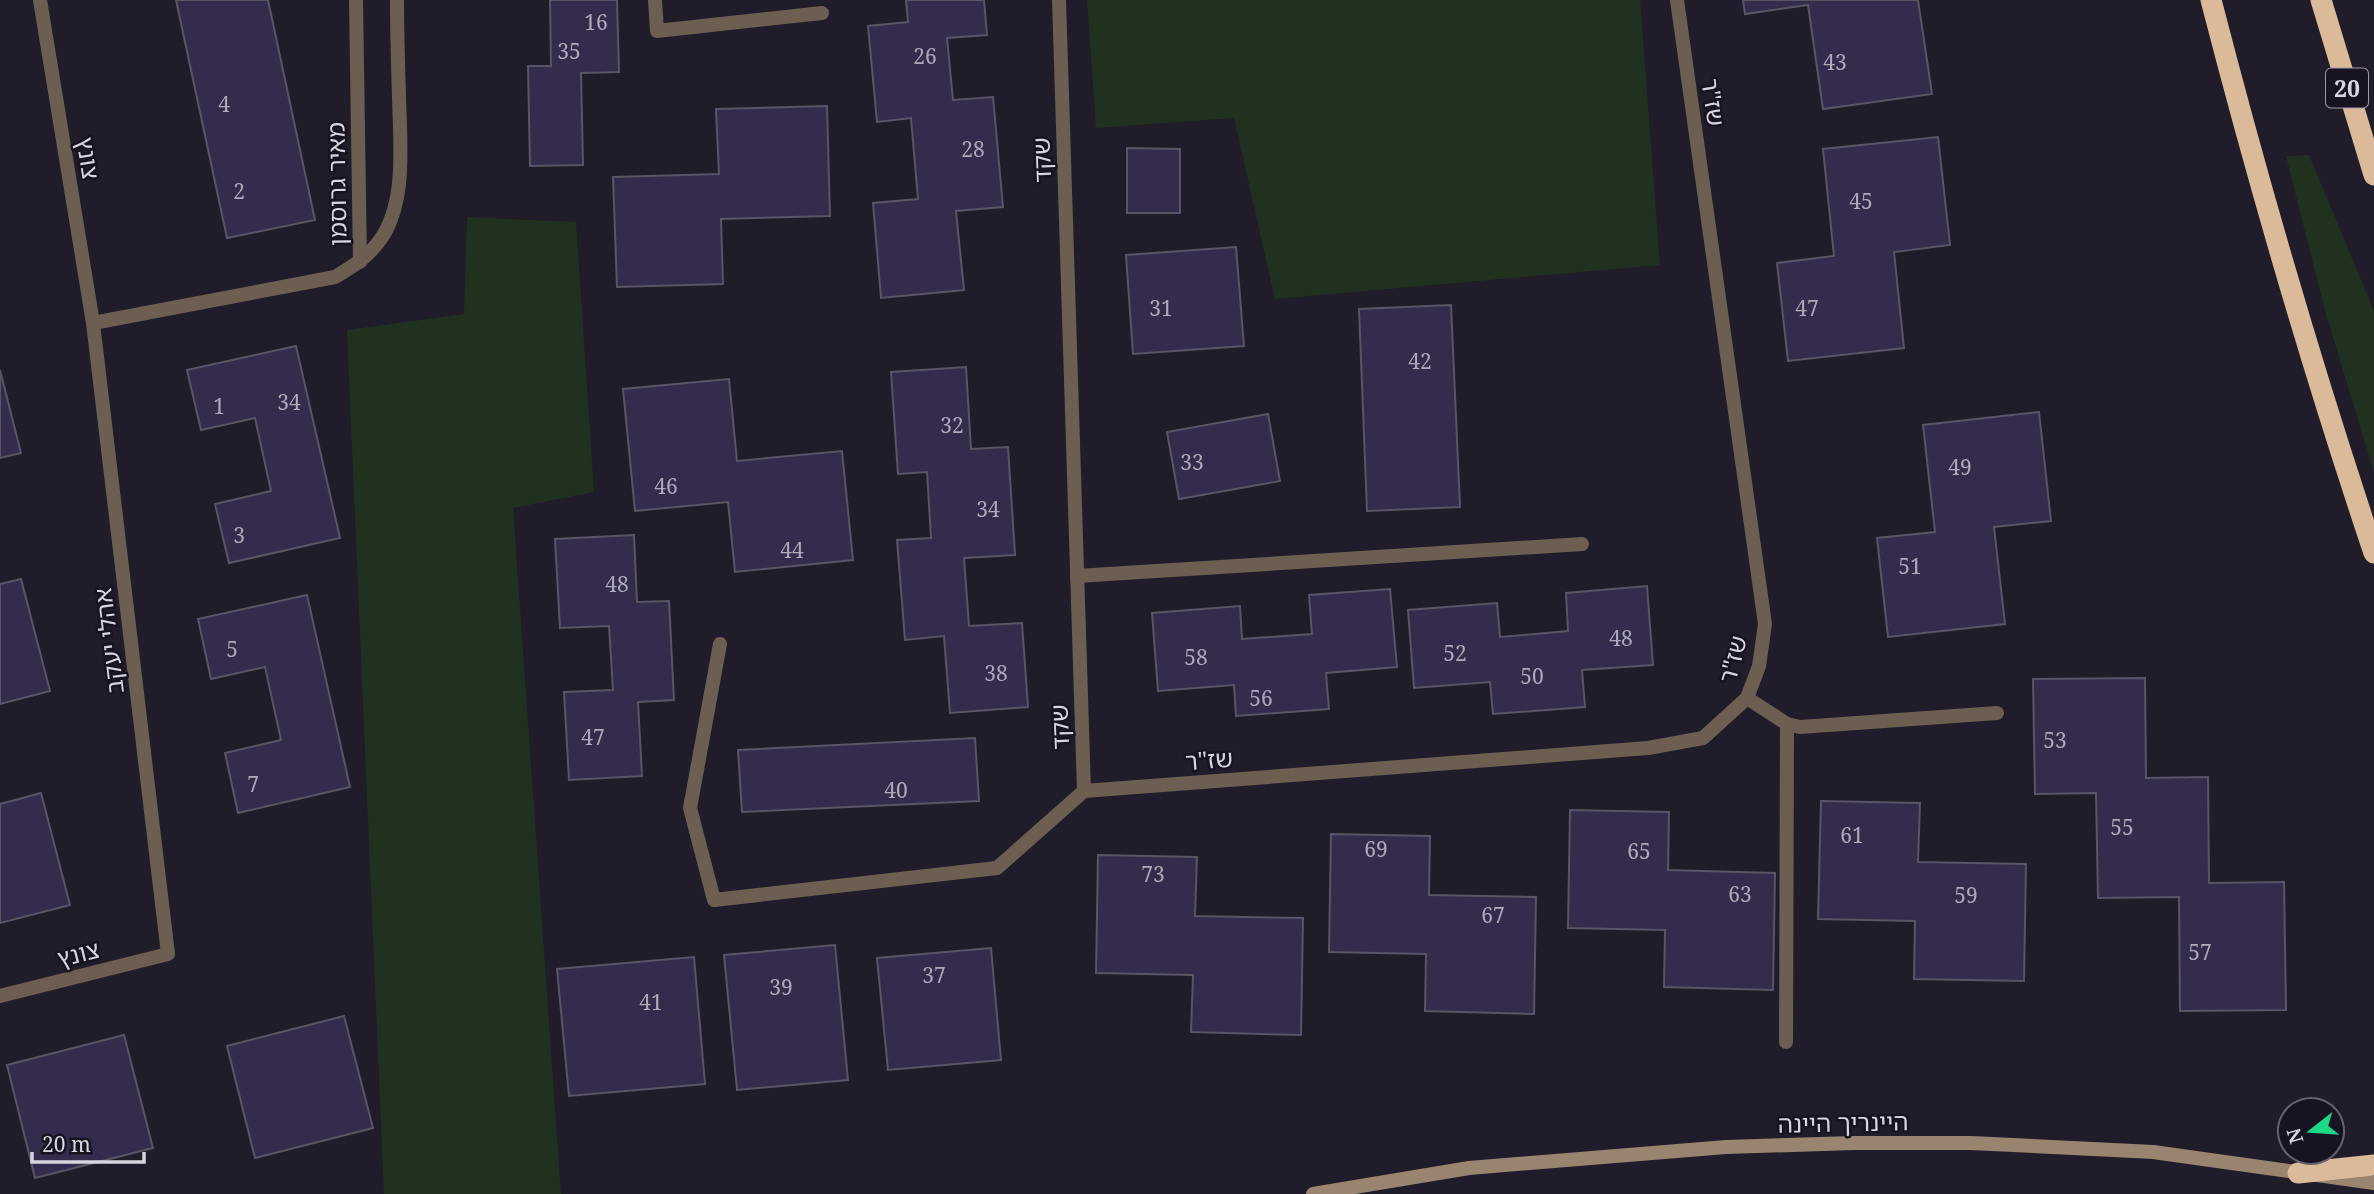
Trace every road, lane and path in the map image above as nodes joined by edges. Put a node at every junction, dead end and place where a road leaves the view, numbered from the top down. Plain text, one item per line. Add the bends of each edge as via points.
1 (40, 0) edge
2 (356, 0) edge
3 (397, 0) edge
4 (655, 0) edge
5 (1059, 0) edge
6 (1677, 0) edge
7 (2211, 0) edge
8 (2320, 0) edge
9 (822, 13) dead end
10 (2374, 175) edge
11 (360, 262) junction
12 (93, 323) junction
13 (1582, 544) dead end
14 (2374, 553) edge
15 (1077, 576) junction
16 (720, 644) dead end
17 (1747, 698) junction
18 (1997, 713) dead end
19 (1787, 724) junction
20 (1084, 791) junction
21 (168, 954) joint
22 (0, 996) edge
23 (1786, 1042) dead end
24 (2374, 1166) edge
25 (2298, 1172) junction
26 (2374, 1183) edge
27 (1313, 1194) edge

1 - 12 street, צונץ
2 - 11 street, מאיר גרוסמן
3 - 11 street, מאיר גרוסמן via 400,161 396,198 381,239
4 - 9 street via 657,31
5 - 15 street, שקד
6 - 17 street, שז"ר via 1765,625 1759,666
7 - 14 highway via 2245,134
8 - 10 highway, 20
11 - 12 street via 335,277
12 - 21 street, אהלי יעקב
13 - 15 street
15 - 20 street, שקד
16 - 20 street via 690,808 714,900 997,868
17 - 19 street
17 - 20 street, שז"ר via 1703,738 1648,748
18 - 19 street via 1800,727
19 - 23 street
21 - 22 street, צונץ
24 - 25 highway
25 - 26 main road, היינריך היינה
25 - 27 main road, היינריך היינה via 2152,1152 1971,1143 1854,1143 1726,1147 1469,1168

